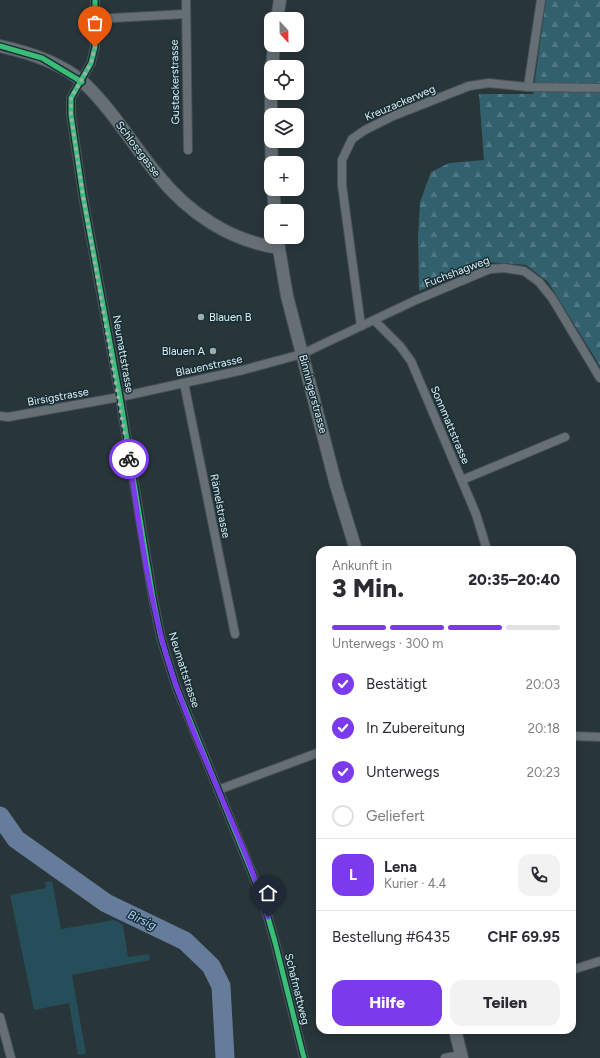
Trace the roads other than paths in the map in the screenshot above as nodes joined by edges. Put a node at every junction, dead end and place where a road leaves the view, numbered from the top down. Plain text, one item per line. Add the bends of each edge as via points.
1 (95, 0) edge
2 (186, 0) edge
3 (280, 0) edge
4 (541, 0) edge
5 (278, 12) edge
6 (185, 14) junction
7 (95, 19) junction
8 (0, 46) edge
9 (82, 82) junction
10 (528, 86) junction
11 (600, 88) edge
12 (188, 150) dead end
13 (267, 244) edge
14 (278, 244) edge
15 (374, 320) junction
16 (361, 326) junction
17 (302, 354) junction
18 (600, 378) edge
19 (184, 383) junction
20 (120, 397) junction
21 (0, 416) edge
22 (565, 437) dead end
23 (462, 480) junction
24 (355, 546) edge
25 (486, 546) edge
26 (235, 634) dead end
27 (576, 736) edge
28 (600, 737) edge
29 (316, 753) edge
30 (218, 790) junction
31 (600, 961) edge
32 (576, 969) edge
33 (0, 1017) edge
34 (456, 1034) edge
35 (461, 1056) edge
36 (11, 1058) edge
37 (304, 1058) edge
38 (445, 1058) edge

1 - 7 street, Neumattstrasse
2 - 6 street, Gustackerstrasse
3 - 5 main road
4 - 10 street
6 - 7 street
6 - 12 street, Gustackerstrasse
7 - 9 street, Neumattstrasse via 95,47
8 - 9 main road, Schlossgasse via 42,58
9 - 13 main road, Schlossgasse via 110,111 163,182 204,220 236,236 261,245
9 - 20 street, Neumattstrasse via 71,98 71,115 83,196
10 - 11 street, Kreuzackerweg
10 - 16 street, Kreuzackerweg via 489,83 469,86 393,116 352,139 342,160 342,185
14 - 17 main road, Binningerstrasse via 287,296
15 - 16 street, Fuchshagweg
15 - 18 street, Fuchshagweg via 490,268 524,271 539,282 552,298
15 - 23 street, Sonnmattstrasse via 411,361
16 - 17 street, Fuchshagweg
17 - 19 street, Blauenstrasse
17 - 24 main road, Binningerstrasse via 336,486
19 - 20 street, Blauenstrasse
19 - 26 street, Rämelstrasse
20 - 21 street, Birsigstrasse via 8,417
20 - 30 street, Neumattstrasse via 140,528 161,638 176,686
22 - 23 street
23 - 25 street, Sonnmattstrasse
27 - 28 street
29 - 30 street
30 - 37 street, Schafmattweg via 263,900
31 - 32 street
33 - 36 street
34 - 35 main road
35 - 38 street

